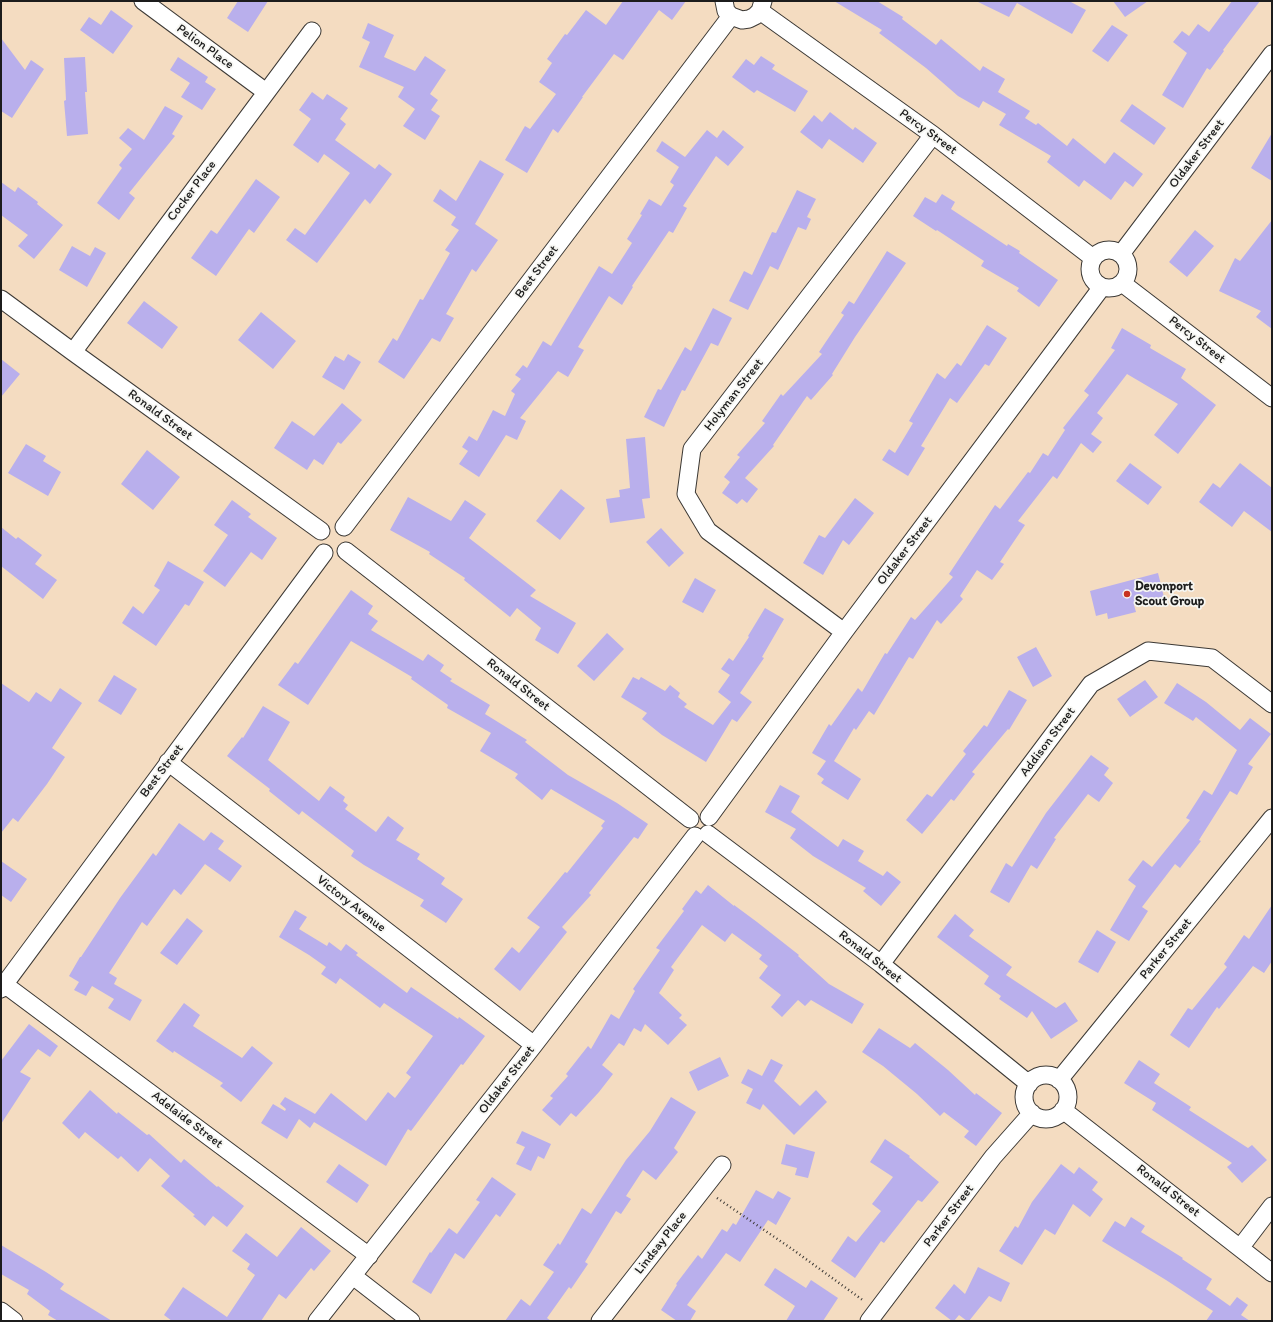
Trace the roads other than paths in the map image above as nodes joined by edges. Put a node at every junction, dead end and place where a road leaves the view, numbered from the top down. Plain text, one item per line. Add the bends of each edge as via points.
1 (143, 1) edge
2 (761, 6) edge
3 (727, 8) edge
4 (312, 31) dead end
5 (1272, 54) edge
6 (266, 92) junction
7 (933, 135) junction
8 (1121, 254) junction
9 (1093, 258) junction
10 (1122, 282) junction
11 (1102, 287) junction
12 (1, 299) edge
13 (72, 352) junction
14 (1272, 398) edge
15 (344, 527) junction
16 (321, 531) junction
17 (346, 551) junction
18 (324, 553) junction
19 (844, 632) junction
20 (1272, 704) edge
21 (168, 762) junction
22 (709, 817) junction
23 (1272, 818) edge
24 (690, 819) junction
25 (702, 835) junction
26 (881, 964) junction
27 (3, 986) edge
28 (534, 1045) junction
29 (1059, 1080) junction
30 (1028, 1084) junction
31 (1063, 1110) junction
32 (1032, 1113) junction
33 (722, 1165) dead end
34 (1272, 1206) edge
35 (1240, 1248) junction
36 (369, 1256) junction
37 (1272, 1273) edge
38 (353, 1276) junction
39 (1, 1312) edge
40 (873, 1316) edge
41 (14, 1321) edge
42 (317, 1321) edge
43 (411, 1321) edge
44 (600, 1321) edge

1 - 6 street, Pelion Place
2 - 3 street via 755,16 742,20
2 - 7 street, Percy Street
3 - 15 street, Best Street
4 - 6 street, Cocker Place
5 - 8 street, Oldaker Street
6 - 13 street, Cocker Place
7 - 9 street, Percy Street
7 - 19 street, Holyman Street via 692,449 686,494 708,532
8 - 9 street via 1107,249
8 - 10 street via 1126,259 1128,271
9 - 11 street via 1089,270 1094,281
10 - 11 street via 1111,288
10 - 14 street, Percy Street
11 - 19 street, Oldaker Street
12 - 13 street, Ronald Street
13 - 16 street, Ronald Street
15 - 16 street via 331,524
15 - 17 street via 350,536
16 - 18 street via 318,540
17 - 18 street via 336,556
17 - 24 street, Ronald Street
18 - 21 street, Best Street
19 - 22 street, Oldaker Street
20 - 26 street, Addison Street via 1212,658 1148,651 1091,684
21 - 27 street, Best Street
21 - 28 street, Victory Avenue
22 - 24 street via 697,813
22 - 25 street via 711,831
23 - 29 street, Parker Street
24 - 25 street via 689,831
25 - 26 street, Ronald Street
25 - 28 street, Oldaker Street
26 - 30 street, Ronald Street
27 - 36 street, Adelaide Street
28 - 36 street, Oldaker Street
29 - 30 street via 1046,1075
29 - 31 street via 1066,1090 1066,1104
30 - 32 street via 1024,1096
31 - 32 street via 1052,1118 1038,1117
31 - 35 street, Ronald Street
32 - 40 street, Parker Street via 993,1158
33 - 44 street, Lindsay Place
34 - 35 street
35 - 37 street, Ronald Street
36 - 38 street, Oldaker Street
38 - 42 street, Oldaker Street
38 - 43 street
39 - 41 street

